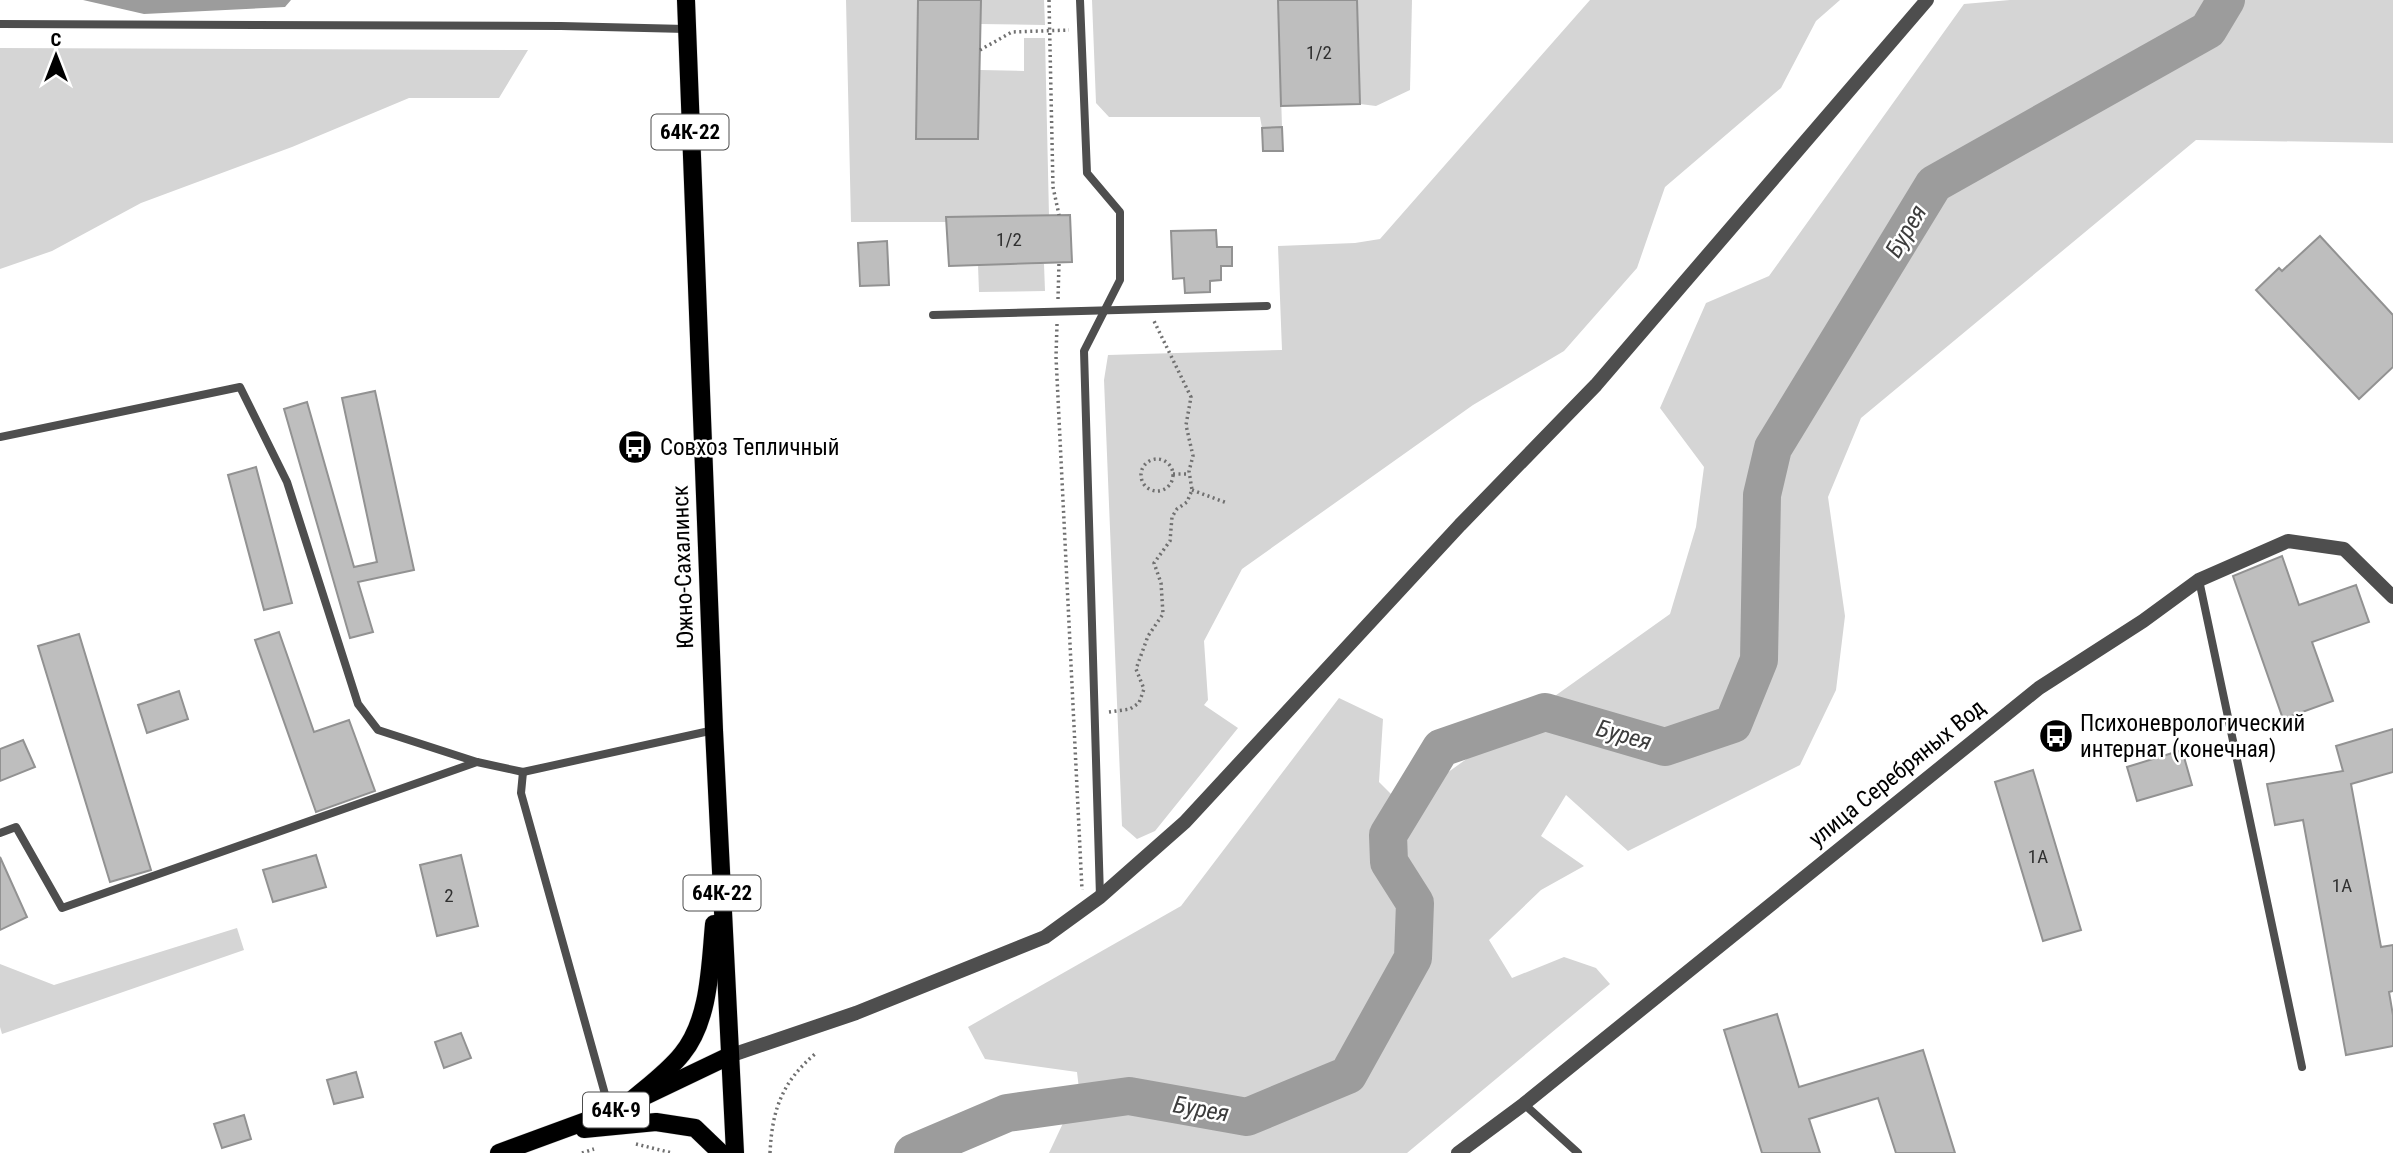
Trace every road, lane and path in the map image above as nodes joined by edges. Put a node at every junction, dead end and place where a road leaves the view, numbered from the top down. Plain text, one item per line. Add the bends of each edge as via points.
1 (685, 0) edge
2 (1049, 0) edge
3 (1080, 0) edge
4 (1927, 0) edge
5 (0, 24) edge
6 (687, 29) junction
7 (1082, 30) junction
8 (1049, 31) junction
9 (980, 50) dead end
10 (1059, 215) dead end
11 (1059, 263) dead end
12 (1266, 306) dead end
13 (1148, 310) junction
14 (1104, 312) junction
15 (1058, 313) junction
16 (933, 315) dead end
17 (0, 437) edge
18 (1173, 474) junction
19 (1189, 474) junction
20 (1192, 490) junction
21 (1227, 503) dead end
22 (2199, 580) junction
23 (2393, 597) edge
24 (1094, 714) junction
25 (714, 730) junction
26 (477, 762) junction
27 (523, 772) junction
28 (0, 832) edge
29 (720, 861) junction
30 (1100, 897) junction
31 (1083, 910) junction
32 (815, 1054) dead end
33 (729, 1056) junction
34 (2302, 1067) dead end
35 (1524, 1104) junction
36 (618, 1108) junction
37 (559, 1131) junction
38 (634, 1144) dead end
39 (603, 1148) dead end
40 (499, 1153) edge
41 (582, 1153) edge
42 (672, 1153) edge
43 (721, 1153) edge
44 (735, 1153) edge
45 (770, 1153) edge
46 (1458, 1153) edge
47 (1578, 1153) edge

1 - 6 main road, 64К-22
2 - 8 path
3 - 7 lane
4 - 30 street via 1596,385 1185,822
5 - 6 lane
6 - 25 main road, Южно-Сахалинск / 64К-22
7 - 8 path
7 - 14 lane via 1087,173 1120,212 1119,280
8 - 9 path via 1012,32
8 - 10 path via 1052,187
11 - 15 path
12 - 13 lane
13 - 14 lane
13 - 19 path via 1191,397 1186,425 1193,456
14 - 15 lane
14 - 24 lane via 1084,351
15 - 16 lane
15 - 31 path via 1056,357
17 - 26 lane via 240,387 287,482 358,704 378,730
18 - 18 path via 1168,464 1154,459 1142,468 1140,478 1150,490 1161,491 1170,485
18 - 19 path
19 - 20 path
20 - 21 path
20 - 24 path via 1171,517 1170,541 1154,563 1163,614 1148,636 1136,668 1144,689 1139,703 1130,709
22 - 23 street, улица Серебряных Вод via 2288,541 2344,549
22 - 34 lane
22 - 35 street, улица Серебряных Вод via 2039,688
24 - 30 lane
25 - 27 lane
25 - 29 main road, 64К-22
26 - 27 lane
26 - 28 lane via 62,908 16,827
27 - 36 lane via 521,793
29 - 33 main road, 64К-22
29 - 36 main road via 709,976 699,1022 683,1053
30 - 31 street
31 - 33 street via 1045,937 856,1013
32 - 45 path via 796,1070 783,1091 773,1119
33 - 36 main road, 64К-9
33 - 44 main road
35 - 46 street, улица Серебряных Вод
35 - 47 lane
36 - 37 main road, 64К-9
37 - 40 main road, 64К-9
37 - 43 main road via 656,1122 695,1128
38 - 42 path
39 - 41 path

